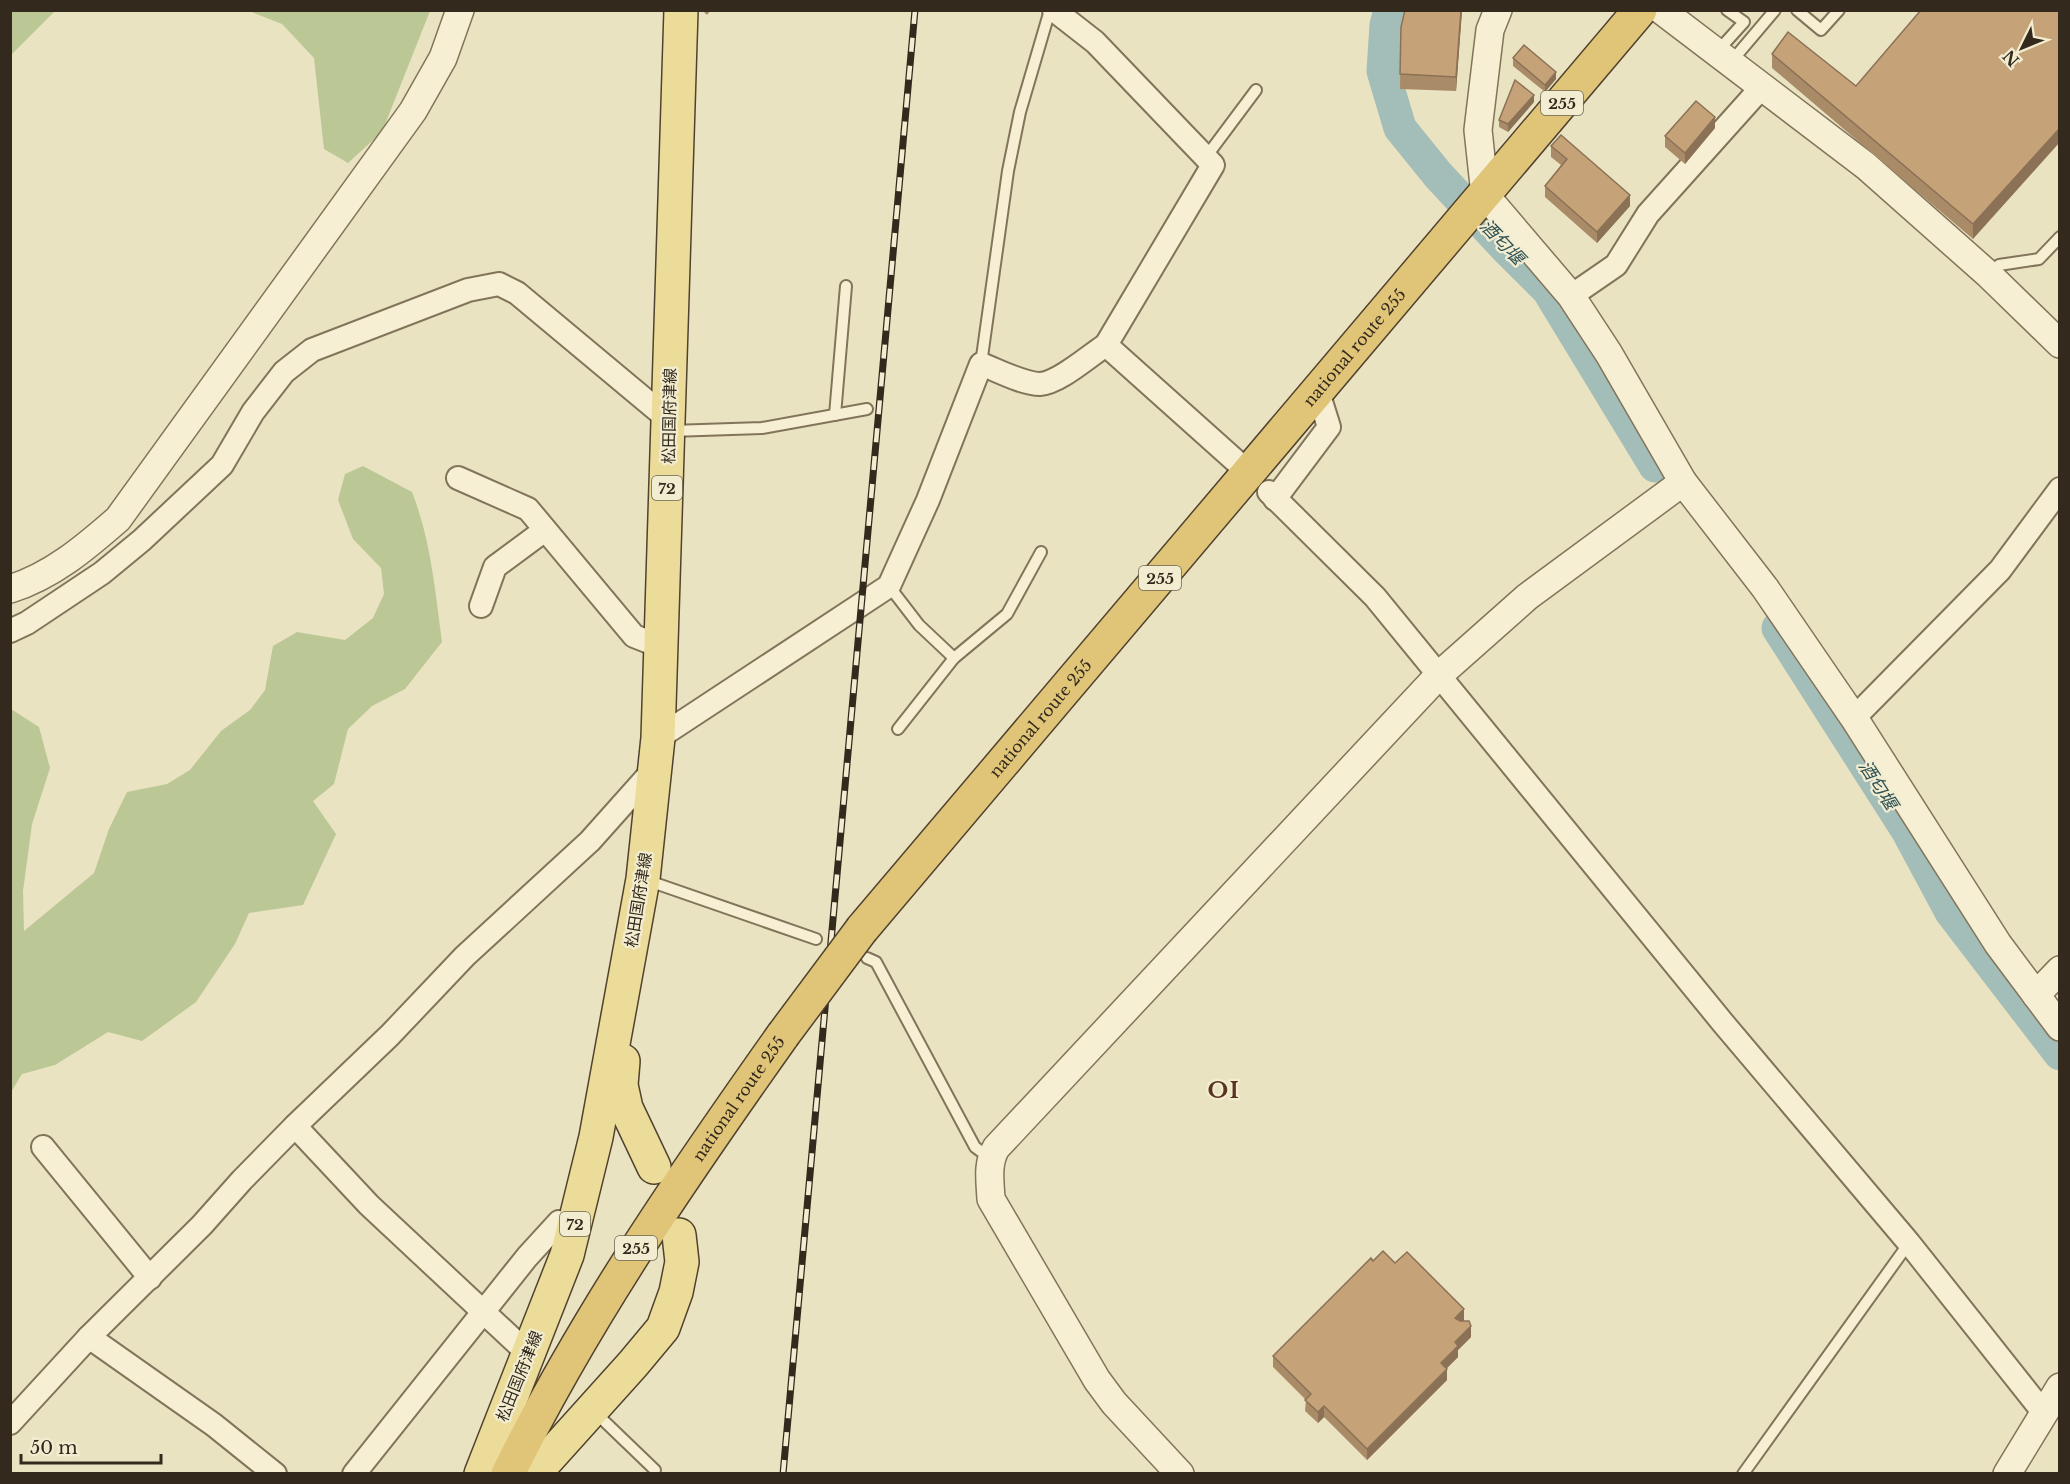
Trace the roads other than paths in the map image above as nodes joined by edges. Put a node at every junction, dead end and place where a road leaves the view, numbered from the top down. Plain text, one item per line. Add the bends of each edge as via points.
1 (460, 10) edge
2 (681, 10) edge
3 (1052, 10) edge
4 (1498, 10) edge
5 (1640, 10) edge
6 (1661, 10) edge
7 (1727, 10) edge
8 (1776, 10) edge
9 (1797, 10) edge
10 (1839, 10) edge
11 (1723, 58) junction
12 (1761, 88) junction
13 (1256, 90) dead end
14 (1206, 157) junction
15 (1482, 199) junction
16 (2060, 237) edge
17 (1989, 275) junction
18 (846, 286) dead end
19 (1571, 296) junction
20 (2060, 344) edge
21 (1106, 345) junction
22 (981, 364) junction
23 (1318, 392) junction
24 (867, 409) dead end
25 (835, 415) junction
26 (668, 425) junction
27 (1239, 464) dead end
28 (458, 478) dead end
29 (1683, 482) junction
30 (2060, 489) edge
31 (545, 530) junction
32 (1041, 552) dead end
33 (889, 586) junction
34 (10, 589) edge
35 (481, 606) dead end
36 (10, 631) edge
37 (662, 647) junction
38 (954, 658) junction
39 (1438, 676) junction
40 (1854, 718) junction
41 (898, 729) dead end
42 (657, 753) junction
43 (643, 879) junction
44 (816, 939) dead end
45 (865, 943) junction
46 (628, 963) junction
47 (2060, 970) edge
48 (2036, 995) junction
49 (2060, 1027) edge
50 (295, 1125) junction
51 (43, 1147) dead end
52 (990, 1158) junction
53 (654, 1167) dead end
54 (559, 1222) dead end
55 (679, 1235) dead end
56 (1909, 1243) junction
57 (150, 1278) junction
58 (483, 1313) junction
59 (89, 1337) junction
60 (2060, 1387) edge
61 (2043, 1412) junction
62 (603, 1420) dead end
63 (10, 1423) edge
64 (499, 1427) junction
65 (655, 1472) edge
66 (275, 1473) edge
67 (354, 1473) edge
68 (481, 1473) edge
69 (508, 1473) edge
70 (534, 1473) edge
71 (1180, 1473) edge
72 (1743, 1473) edge
73 (2007, 1473) edge

1 - 34 street via 443,58 413,111 118,519 76,555 27,584
2 - 26 main road, 松田国府津線 / 72
3 - 14 street via 1095,42
3 - 22 lane via 1020,112 1008,171
4 - 15 street via 1490,30 1478,130
5 - 15 highway, national route 255 / 255
6 - 11 street
7 - 11 lane via 1744,22
8 - 11 lane
9 - 10 lane via 1821,30
11 - 12 street
12 - 17 street via 1866,166
12 - 19 street via 1648,214 1616,265
13 - 14 lane
14 - 21 street via 1213,165
15 - 19 street
15 - 23 highway, national route 255 / 255
16 - 17 lane via 2039,259 1999,265
17 - 20 street
18 - 25 lane
19 - 29 street
21 - 22 street via 1057,378 1041,384
21 - 27 street
22 - 33 street via 928,500
23 - 39 street via 1329,427 1272,496 1375,597
23 - 45 highway, national route 255 / 255
24 - 25 lane
25 - 26 lane via 762,428
26 - 36 street via 517,293 499,284 468,290 312,350 284,372 259,404 222,465 142,540 102,573
26 - 37 main road, 松田国府津線 / 72
28 - 31 street via 528,509
29 - 39 street via 1527,597
29 - 40 street via 1765,588
30 - 40 street via 2000,570
31 - 35 street via 495,567
31 - 37 street via 634,636
32 - 38 lane via 1007,614
33 - 38 lane via 919,625
33 - 42 street
37 - 42 main road, 松田国府津線 / 72
38 - 41 lane
39 - 52 street
39 - 56 street
40 - 48 street via 1998,944
42 - 43 main road, 松田国府津線 / 72
42 - 50 street via 590,841 465,956 390,1035
43 - 44 lane
43 - 46 main road, 松田国府津線 / 72
45 - 52 lane via 975,1147
45 - 69 highway, national route 255 / 255, bridge via 783,1035 719,1125 618,1276
46 - 53 main road, 松田国府津線 / 72 via 621,1085 626,1108
46 - 64 main road, 松田国府津線 / 72 via 596,1137 567,1255
47 - 48 street
48 - 49 street
50 - 57 street
50 - 58 street via 369,1205
51 - 57 street
52 - 71 street via 992,1199 1096,1380
54 - 58 street
55 - 70 main road via 682,1262 663,1328
56 - 61 street
56 - 72 lane
57 - 59 street
58 - 64 street via 518,1345 487,1420
58 - 67 street
59 - 63 street
59 - 66 street
60 - 61 street
61 - 73 street
62 - 65 lane
64 - 68 main road, 松田国府津線 / 72

